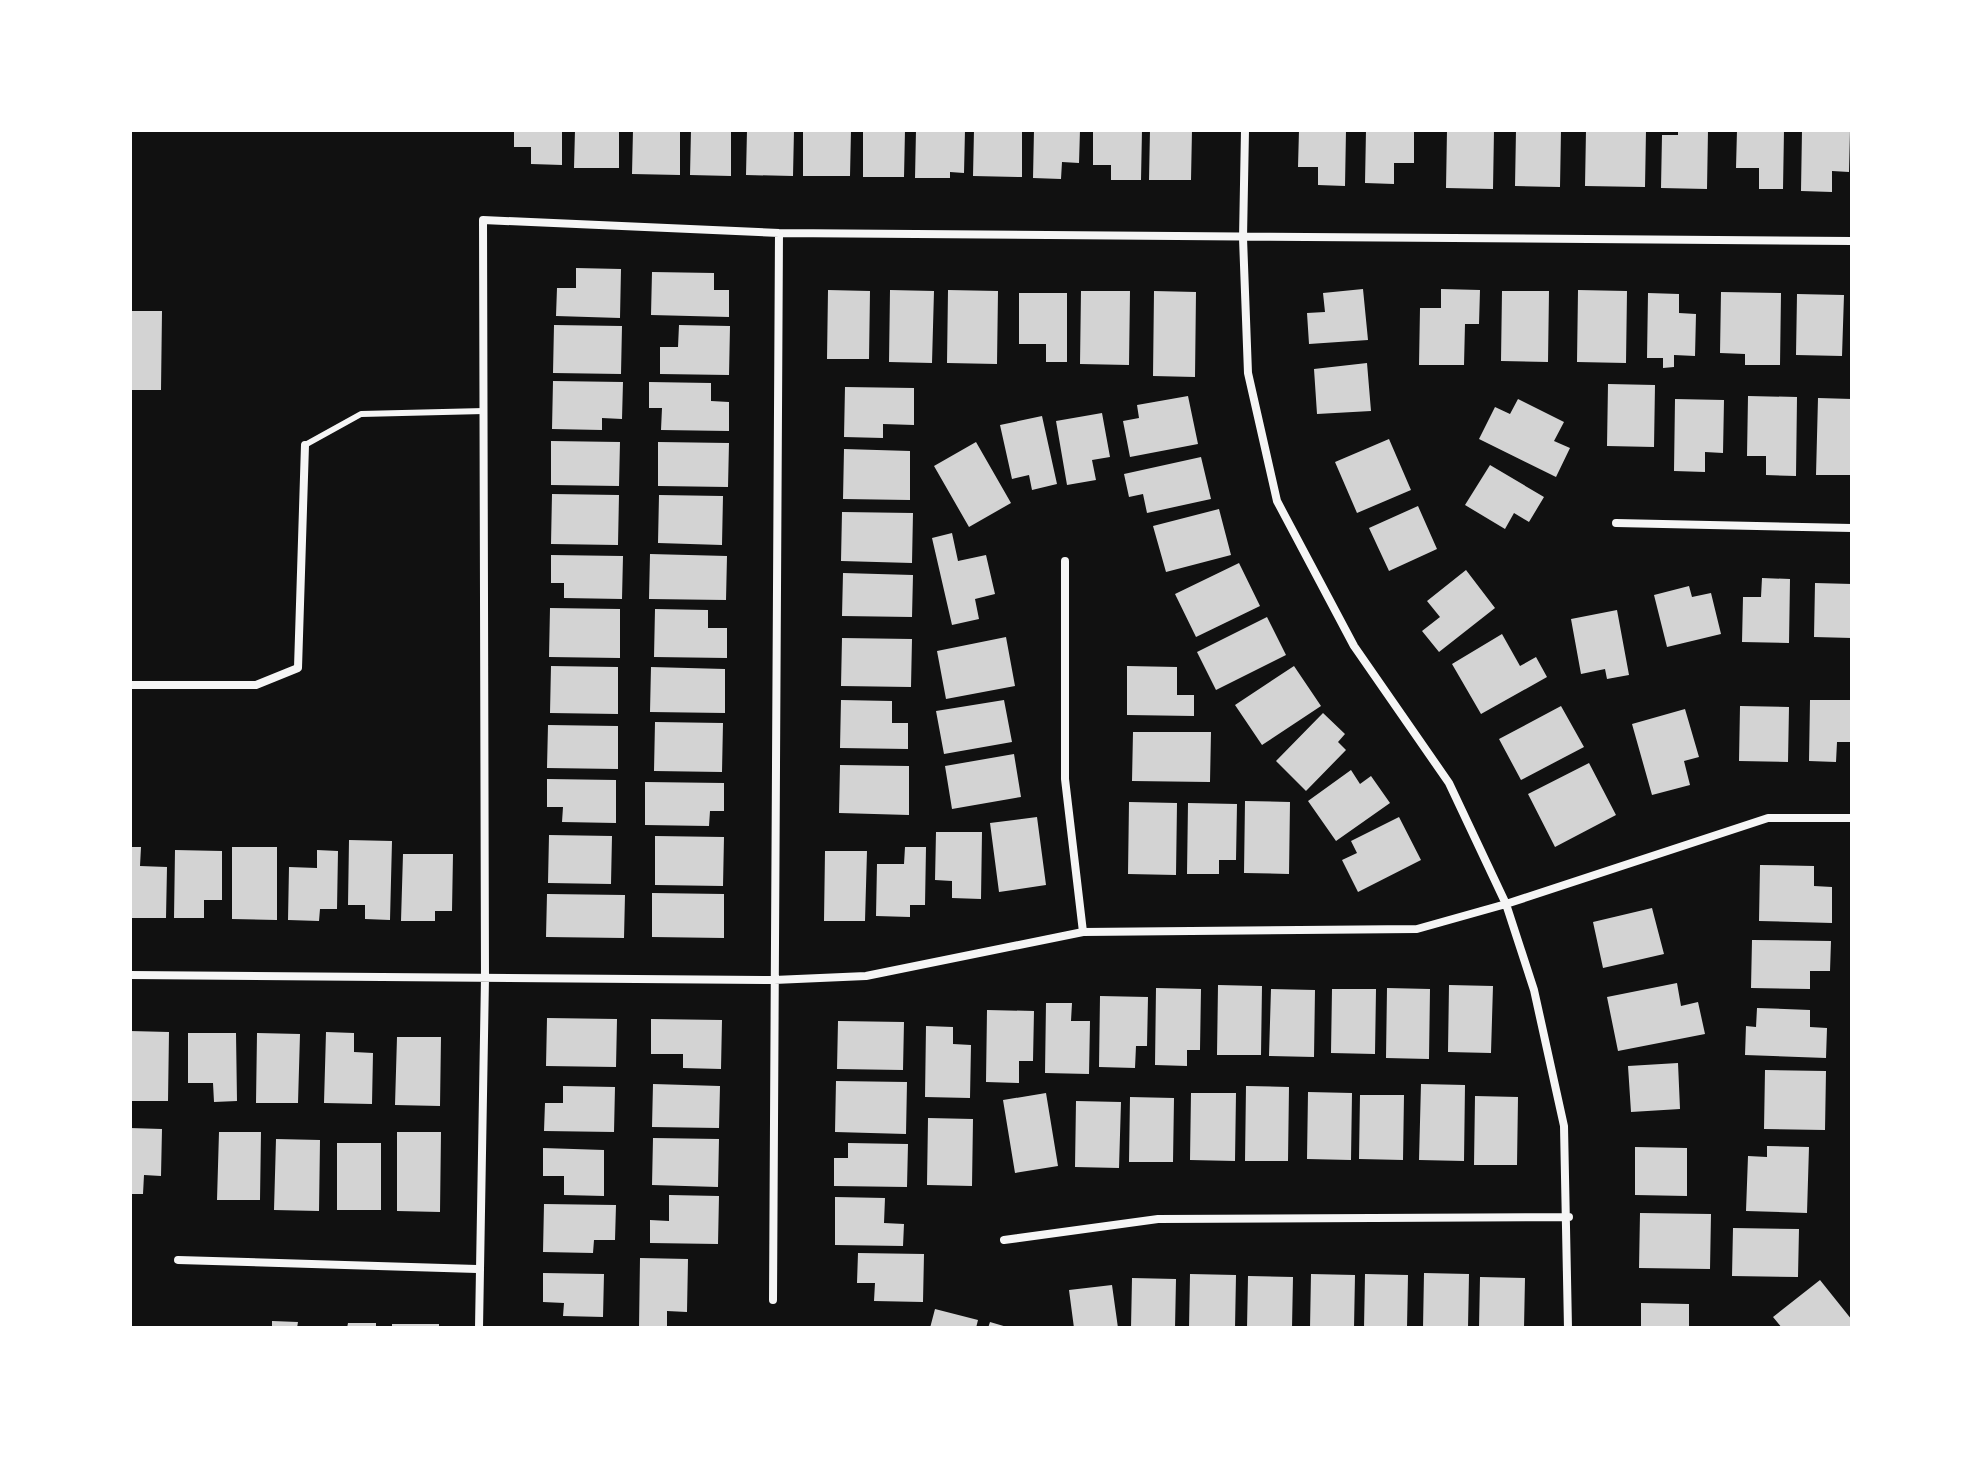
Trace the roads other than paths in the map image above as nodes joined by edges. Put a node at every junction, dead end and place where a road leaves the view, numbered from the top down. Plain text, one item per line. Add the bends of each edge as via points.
1 (1245, 130) edge
2 (779, 233) junction
3 (1243, 238) junction
4 (1852, 241) edge
5 (484, 411) junction
6 (305, 445) joint
7 (1616, 523) dead end
8 (1852, 528) edge
9 (1065, 561) dead end
10 (130, 685) edge
11 (1852, 818) edge
12 (1506, 904) junction
13 (1083, 932) junction
14 (130, 975) edge
15 (485, 978) junction
16 (774, 980) junction
17 (1569, 1217) junction
18 (1004, 1240) dead end
19 (178, 1260) dead end
20 (477, 1269) junction
21 (773, 1300) dead end
22 (479, 1328) edge
23 (1568, 1328) edge

1 - 3 street
2 - 3 street
2 - 5 street via 483,220
2 - 16 street
3 - 4 street
3 - 12 street via 1248,373 1277,501 1354,646 1449,783
5 - 6 lane via 361,414
5 - 15 street
6 - 10 street via 298,668 256,685
7 - 8 street
9 - 13 street via 1065,779
11 - 12 street via 1768,818
12 - 13 street via 1417,929
12 - 17 street via 1534,990 1564,1126
13 - 16 street via 866,976
14 - 15 street
15 - 16 street
15 - 20 street
16 - 21 street
17 - 18 street via 1158,1219
17 - 23 street
19 - 20 street
20 - 22 street

